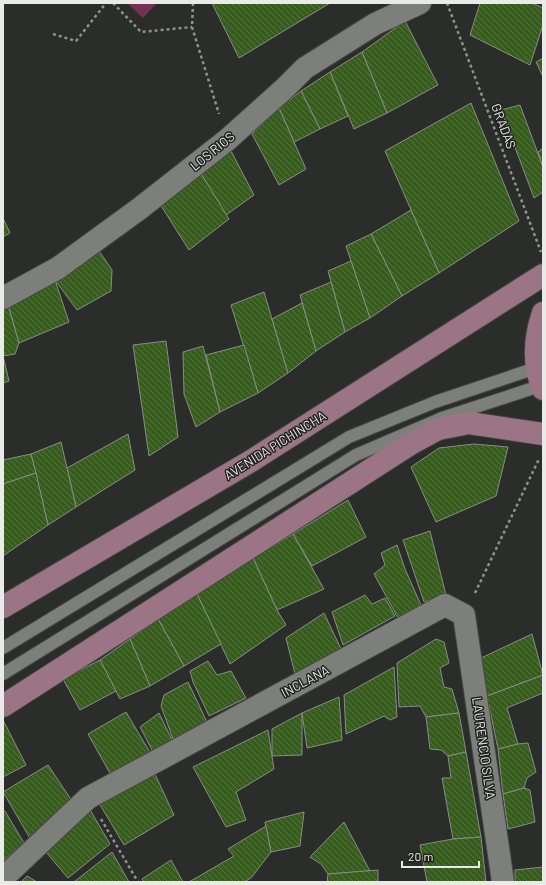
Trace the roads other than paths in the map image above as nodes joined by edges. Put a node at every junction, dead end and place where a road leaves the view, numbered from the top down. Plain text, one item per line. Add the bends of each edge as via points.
1 (420, 3) edge
2 (543, 275) edge
3 (3, 298) edge
4 (543, 314) edge
5 (541, 379) edge
6 (543, 434) edge
7 (3, 608) edge
8 (464, 615) joint
9 (3, 648) edge
10 (3, 674) edge
11 (3, 706) edge
12 (3, 878) edge
13 (503, 882) edge

1 - 3 street, LOS RIOS via 375,24 305,68 227,140 139,209 58,268
2 - 7 main road, AVENIDA PICHINCHA via 251,461
4 - 5 main road via 535,351
5 - 9 lane via 435,402 349,437
5 - 10 lane via 356,455
6 - 11 main road via 469,423 438,429 412,443
8 - 12 street, INCLANA via 445,605 88,798
8 - 13 street, LAURENCIO SILVA

